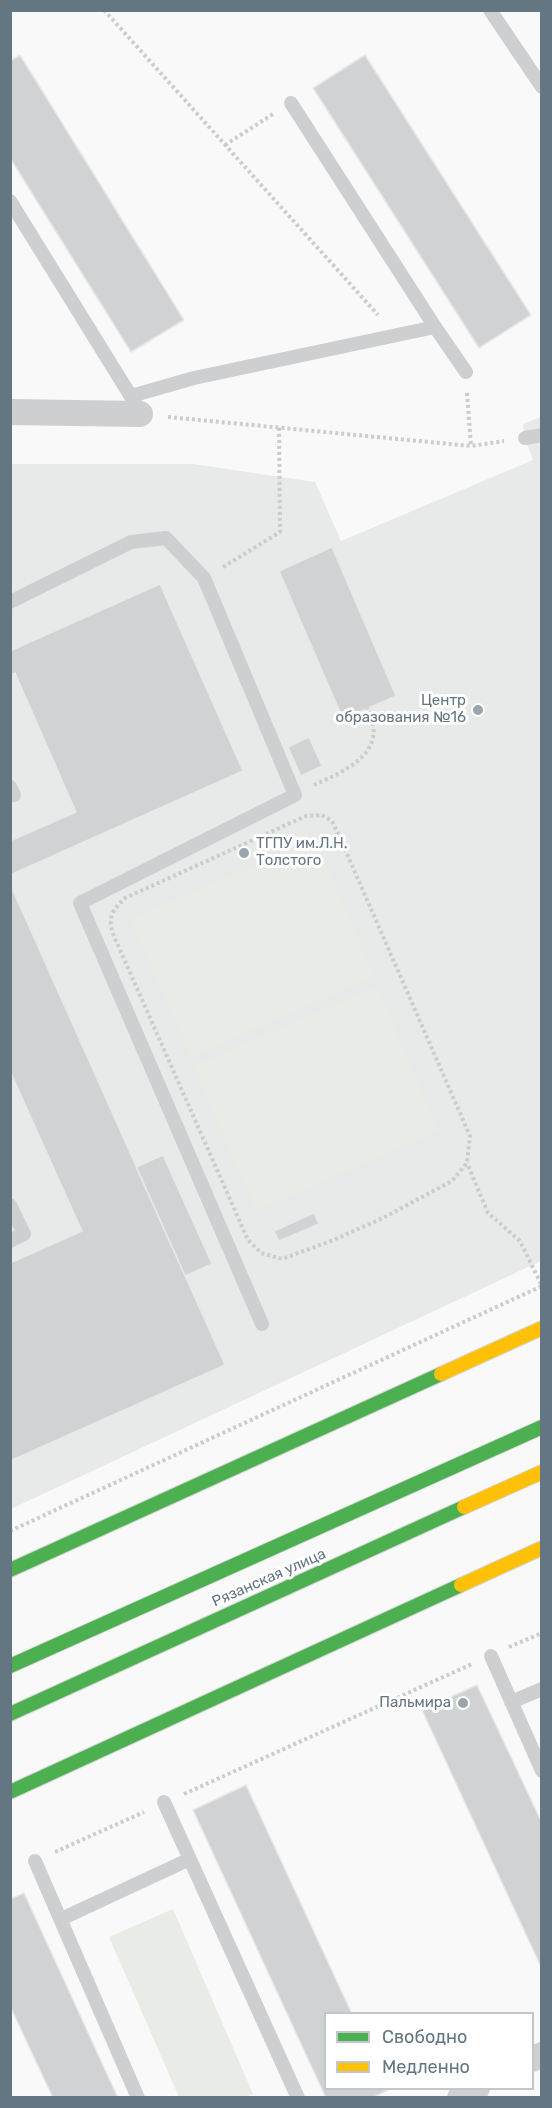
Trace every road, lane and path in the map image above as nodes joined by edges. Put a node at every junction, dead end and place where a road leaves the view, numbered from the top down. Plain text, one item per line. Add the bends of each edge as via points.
1 (104, 10) edge
2 (490, 10) edge
3 (542, 87) edge
4 (291, 103) joint
5 (225, 145) junction
6 (10, 201) edge
7 (378, 315) dead end
8 (435, 327) junction
9 (466, 372) joint
10 (136, 405) junction
11 (10, 412) edge
12 (279, 428) junction
13 (542, 435) edge
14 (525, 438) joint
15 (471, 446) junction
16 (204, 578) junction
17 (10, 602) edge
18 (367, 708) dead end
19 (295, 795) junction
20 (467, 1163) junction
21 (10, 1205) edge
22 (10, 1241) edge
23 (262, 1324) dead end
24 (542, 1328) edge
25 (542, 1427) edge
26 (542, 1472) edge
27 (10, 1531) edge
28 (542, 1548) edge
29 (10, 1570) edge
30 (542, 1633) edge
31 (491, 1656) junction
32 (10, 1666) edge
33 (542, 1689) edge
34 (511, 1702) junction
35 (10, 1714) edge
36 (542, 1771) edge
37 (10, 1792) edge
38 (164, 1803) junction
39 (190, 1859) junction
40 (35, 1861) joint
41 (61, 1919) junction
42 (138, 2097) edge
43 (298, 2097) edge

1 - 5 path
2 - 3 lane
4 - 5 path
4 - 8 lane
5 - 7 path
6 - 10 lane
8 - 9 lane
8 - 10 lane via 194,378
9 - 15 path
10 - 11 street
10 - 12 path
12 - 15 path
12 - 16 path via 280,532
13 - 14 lane
14 - 15 path
16 - 17 lane via 166,538 131,542
16 - 19 lane
18 - 19 path via 375,735 361,759
19 - 23 lane via 80,903
20 - 20 path via 452,1181 430,1194 331,1241 282,1259 261,1253 248,1240 113,934 113,910 125,898 306,816 322,815 332,821 470,1136
20 - 27 path via 488,1213 520,1241 542,1286
21 - 22 lane via 24,1234
24 - 29 main road
25 - 32 main road, Рязанская улица
26 - 35 main road, Рязанская улица
28 - 37 main road
30 - 31 path
31 - 34 lane
31 - 38 path
33 - 34 lane
34 - 36 lane
38 - 39 lane
38 - 40 path
39 - 41 lane
39 - 43 lane
40 - 41 lane
41 - 42 lane

